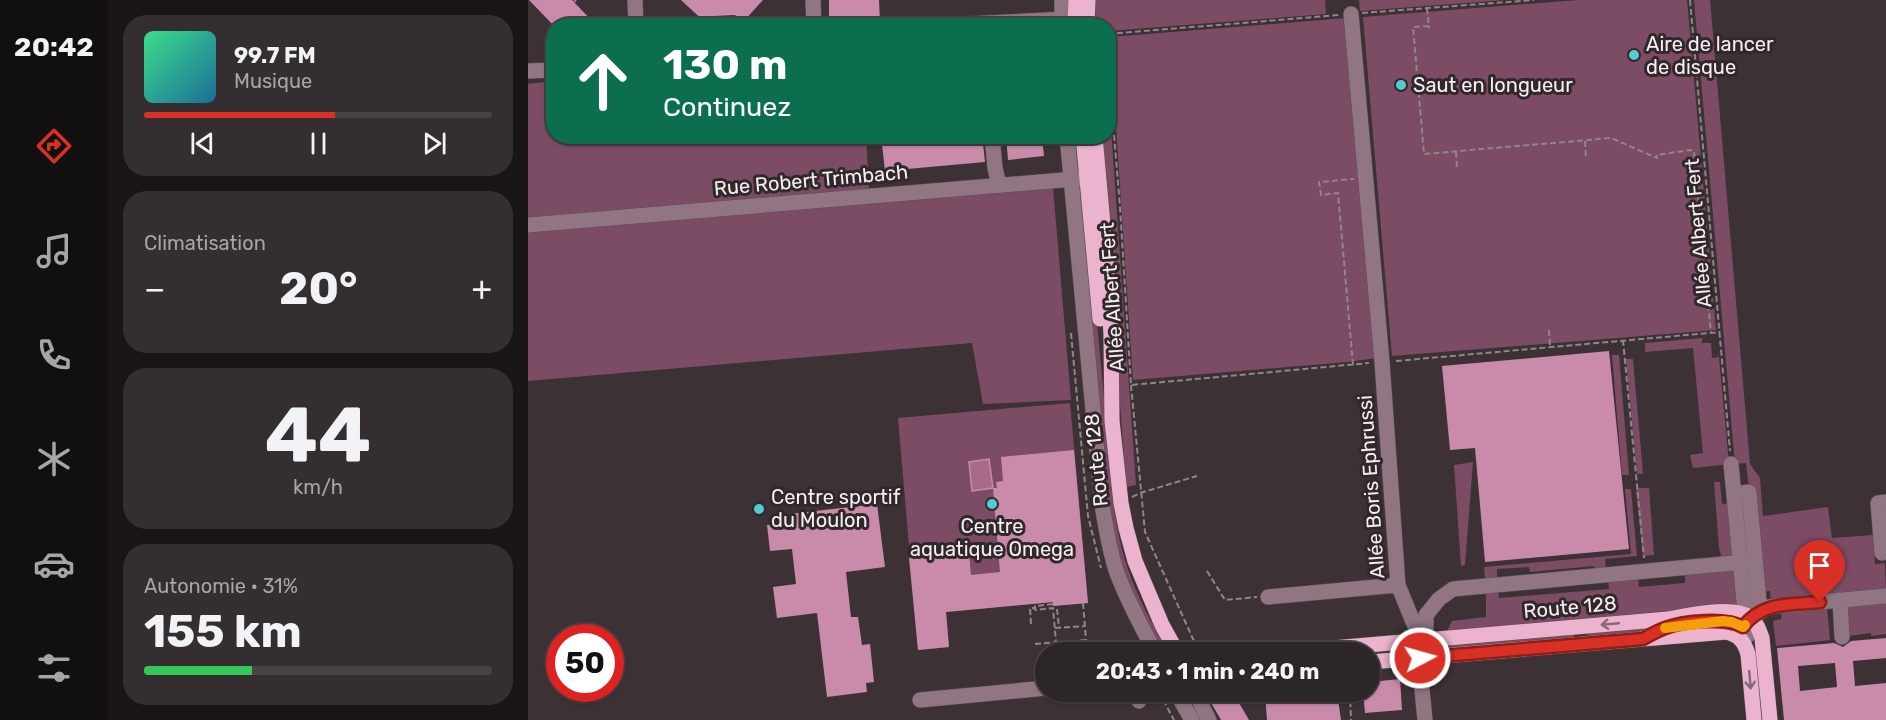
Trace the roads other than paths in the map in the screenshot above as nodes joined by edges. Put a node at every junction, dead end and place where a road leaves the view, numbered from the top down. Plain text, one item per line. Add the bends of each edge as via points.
1 (635, 0) edge
2 (813, 0) edge
3 (1062, 0) edge
4 (1076, 0) edge
5 (1088, 0) edge
6 (1351, 14) road end
7 (636, 18) edge
8 (814, 18) edge
9 (1073, 18) edge
10 (1075, 18) edge
11 (1077, 18) edge
12 (546, 70) edge
13 (528, 71) edge
14 (993, 144) edge
15 (1070, 144) edge
16 (1083, 144) edge
17 (1093, 144) edge
18 (1085, 178) junction
19 (999, 185) junction
20 (528, 225) edge
21 (1731, 464) road end
22 (1886, 502) edge
23 (1882, 553) dead end
24 (1748, 562) junction
25 (1398, 585) junction
26 (1886, 596) edge
27 (1268, 597) road end
28 (1840, 600) junction
29 (1747, 623) junction
30 (1842, 637) dead end
31 (1643, 639) junction
32 (1422, 641) junction
33 (1150, 642) edge
34 (1171, 642) edge
35 (1380, 644) edge
36 (1748, 654) junction
37 (1420, 658) junction
38 (1380, 661) edge
39 (1035, 689) edge
40 (920, 700) dead end
41 (1182, 702) edge
42 (1200, 702) edge
43 (1192, 720) edge
44 (1209, 720) edge
45 (1425, 720) edge
46 (1754, 720) edge
47 (1770, 720) edge

1 - 7 street
2 - 8 street
3 - 9 street
4 - 10 main road
5 - 11 main road
6 - 25 street, Allée Boris Ephrussi
12 - 13 street
14 - 19 street
15 - 18 street
16 - 18 main road, Route 128
17 - 18 main road, Route 128
18 - 19 street, Rue Robert Trimbach
18 - 33 street via 1103,514 1117,573
18 - 34 main road, Route 128 via 1108,291 1110,396 1121,503 1135,561
19 - 20 street, Rue Robert Trimbach
21 - 24 street via 1734,494 1749,492
22 - 23 street via 1878,503
24 - 29 street via 1759,601
24 - 32 street via 1453,589 1426,615
25 - 27 street
25 - 32 street, Allée Boris Ephrussi
26 - 28 street
28 - 29 street via 1768,607
28 - 30 street
29 - 31 street via 1696,623 1666,628
29 -> 32 main road, Route 128 via 1743,614 1719,613
29 - 36 street
29 - 47 main road via 1758,626 1762,638
31 - 36 main road, Route 128 via 1726,632 1740,637
31 - 37 main road, Route 128
32 - 35 main road, Route 128
32 - 37 street
36 -> 46 main road
37 - 38 main road, Route 128
37 - 45 street
39 - 40 street
41 - 43 street
42 - 44 street

